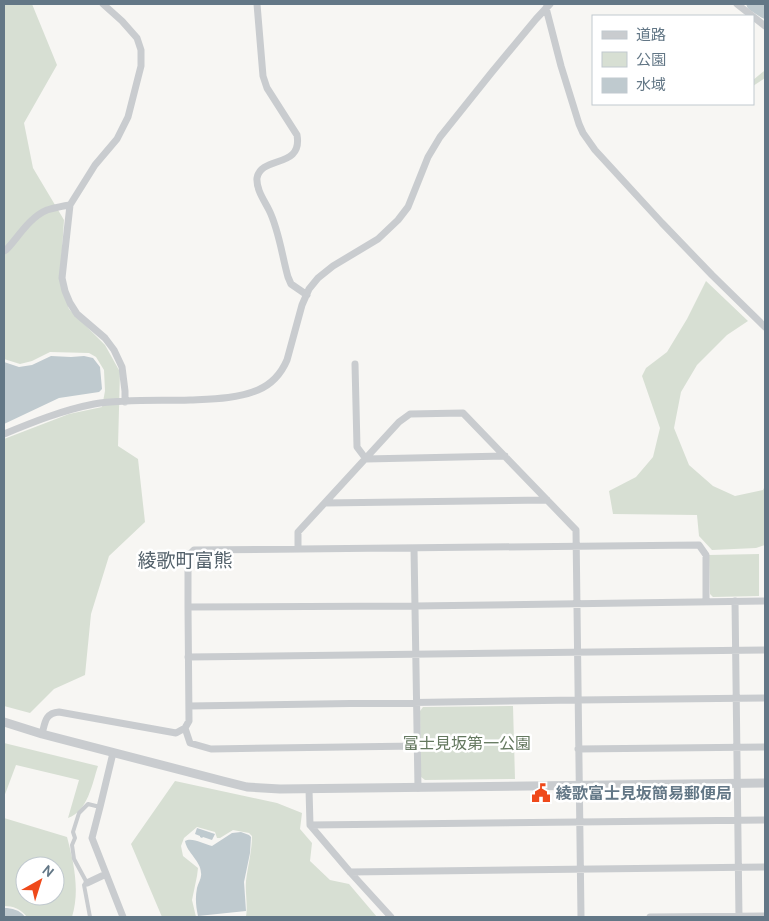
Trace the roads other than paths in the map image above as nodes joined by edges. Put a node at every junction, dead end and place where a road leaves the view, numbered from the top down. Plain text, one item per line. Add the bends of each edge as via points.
1 (103, 4) edge
2 (257, 4) edge
3 (737, 4) edge
4 (548, 6) edge
5 (751, 15) edge
6 (754, 17) edge
7 (765, 26) edge
8 (70, 204) junction
9 (4, 251) edge
10 (306, 296) junction
11 (765, 327) edge
12 (355, 364) dead end
13 (124, 402) junction
14 (4, 434) edge
15 (505, 456) junction
16 (366, 459) junction
17 (547, 500) junction
18 (325, 503) junction
19 (576, 546) junction
20 (414, 548) junction
21 (298, 549) junction
22 (735, 601) junction
23 (765, 601) edge
24 (706, 602) junction
25 (577, 603) junction
26 (415, 606) junction
27 (188, 608) junction
28 (736, 650) junction
29 (765, 650) edge
30 (577, 652) junction
31 (415, 654) junction
32 (188, 657) junction
33 (765, 698) edge
34 (737, 699) junction
35 (578, 700) junction
36 (416, 702) junction
37 (189, 706) junction
38 (4, 722) edge
39 (185, 728) junction
40 (42, 734) junction
41 (417, 746) junction
42 (765, 747) edge
43 (737, 748) junction
44 (578, 750) junction
45 (114, 753) junction
46 (765, 783) edge
47 (737, 784) junction
48 (579, 785) junction
49 (418, 788) junction
50 (309, 789) junction
51 (100, 807) junction
52 (738, 820) junction
53 (765, 820) edge
54 (579, 822) junction
55 (310, 825) junction
56 (765, 866) edge
57 (738, 867) junction
58 (580, 869) junction
59 (350, 872) junction
60 (106, 874) junction
61 (88, 883) junction
62 (765, 916) edge
63 (90, 917) edge
64 (123, 917) edge
65 (391, 917) edge
66 (581, 917) edge
67 (650, 917) edge
68 (738, 917) edge

1 - 8 street via 137,38 141,66 121,132
2 - 10 street via 263,76 267,88 297,135 298,143 289,158 262,170 257,184 275,226 288,277
3 - 5 street
4 - 10 street via 440,137 404,213 378,239 318,278
4 - 11 street via 561,66 583,133 662,223
6 - 7 street
8 - 9 street via 37,216
8 - 13 street via 62,278 65,291 77,314 114,350 122,367
10 - 13 street via 284,368 275,379 258,390 213,399
12 - 16 street via 358,447
13 - 14 street via 71,409
15 - 16 street
15 - 16 street via 463,413 410,414
15 - 17 street
16 - 18 street
17 - 18 street
17 - 19 street via 576,530
18 - 21 street via 298,532
19 - 20 street
19 - 24 street via 699,544 706,556
19 - 25 street
20 - 21 street
20 - 26 street
21 - 27 street via 194,550 188,556
22 - 23 street
22 - 24 street
22 - 28 street
24 - 25 street
25 - 26 street
25 - 30 street
26 - 27 street
26 - 31 street
27 - 32 street
28 - 29 street
28 - 30 street
28 - 34 street
30 - 31 street
30 - 35 street
31 - 32 street
31 - 36 street
32 - 37 street
33 - 34 street
34 - 35 street
34 - 43 street
35 - 36 street
35 - 44 street
36 - 37 street
36 - 41 street
37 - 39 street via 189,721
38 - 40 street
39 - 40 street via 176,733 52,712
39 - 41 street via 190,743 211,749
40 - 45 street
41 - 49 street
42 - 43 street
43 - 44 street
43 - 47 street
44 - 48 street
45 - 50 street via 247,786
45 - 51 street
46 - 47 street
47 - 48 street
47 - 52 street
48 - 49 street
48 - 54 street
49 - 50 street
50 - 55 street
51 - 60 street via 92,838
51 - 61 lane via 88,804 79,813 73,832 74,859
52 - 53 street
52 - 54 street
52 - 57 street
54 - 55 street
54 - 58 street
55 - 59 street
56 - 57 street
57 - 58 street
57 - 68 street
58 - 59 street
58 - 66 street
59 - 65 street
60 - 61 street
60 - 64 street
61 - 63 lane via 84,885
62 - 68 street
67 - 68 street

